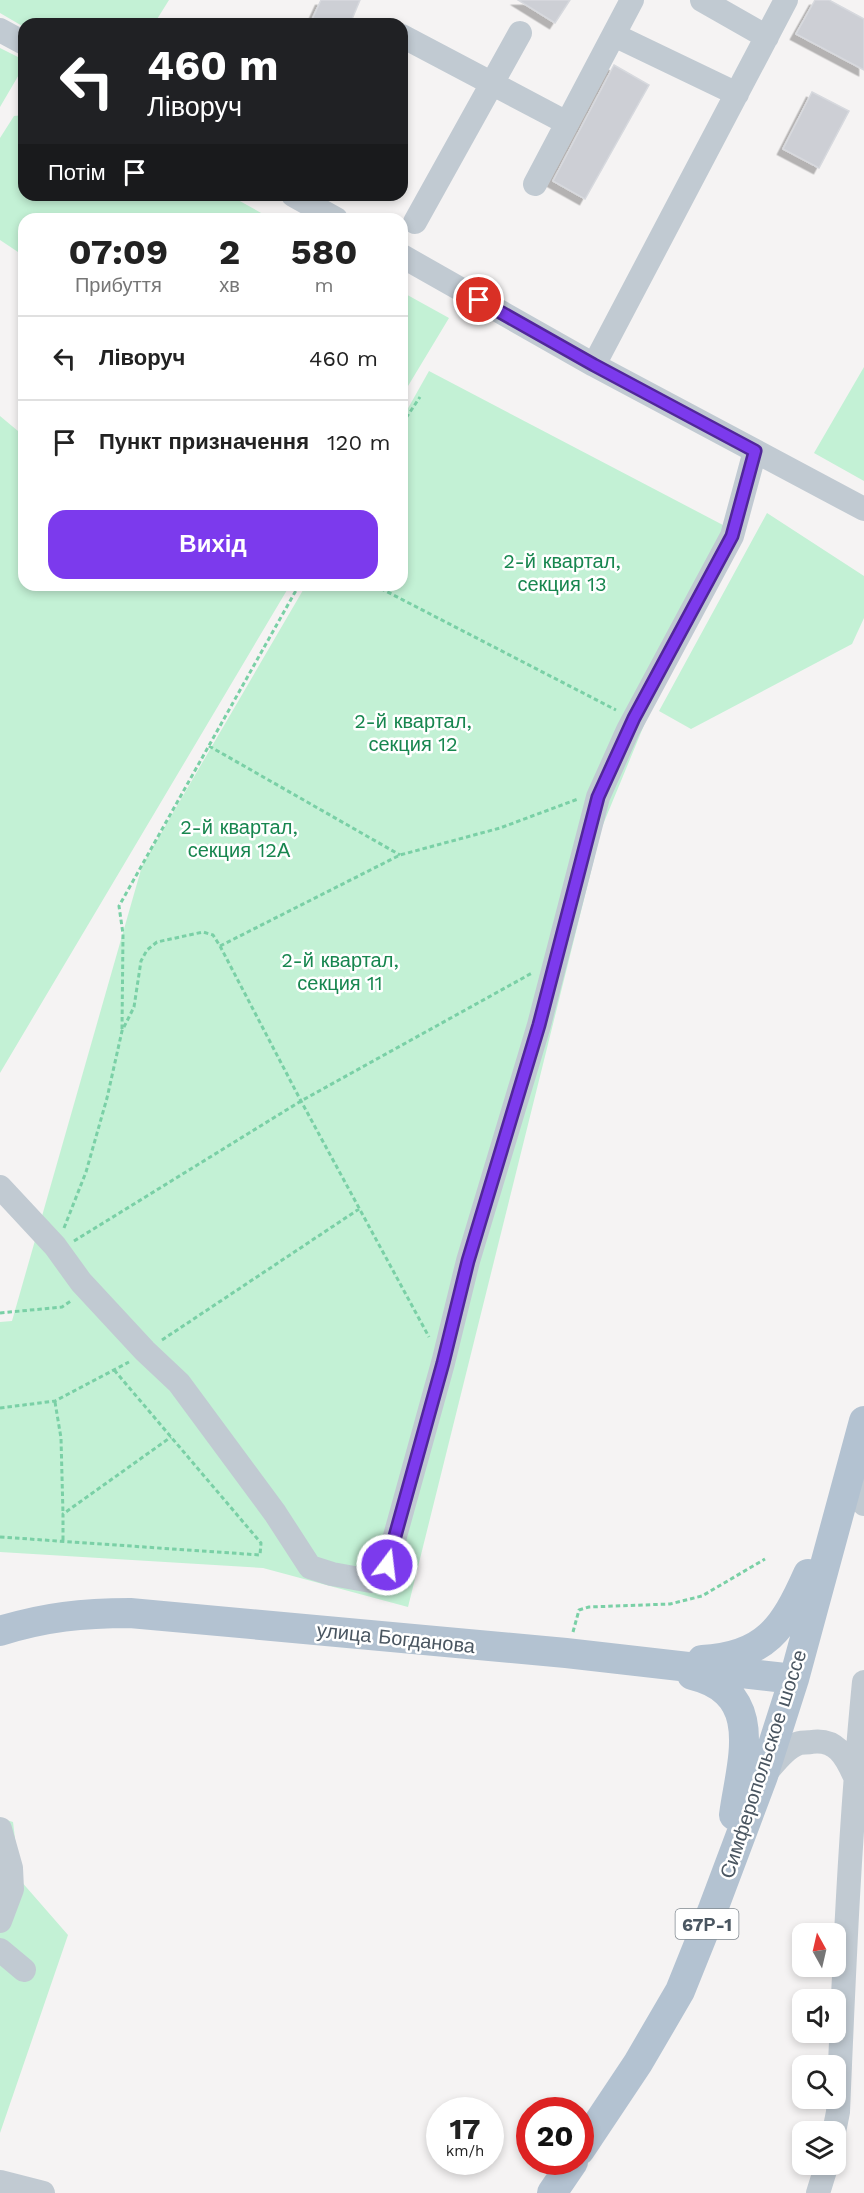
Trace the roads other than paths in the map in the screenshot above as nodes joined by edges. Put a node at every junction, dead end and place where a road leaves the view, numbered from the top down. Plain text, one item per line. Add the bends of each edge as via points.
1 (632, 0) edge
2 (702, 0) edge
3 (786, 0) edge
4 (0, 30) edge
5 (520, 33) dead end
6 (614, 35) junction
7 (767, 37) junction
8 (408, 39) edge
9 (18, 40) edge
10 (492, 83) junction
11 (737, 94) junction
12 (567, 123) junction
13 (535, 184) dead end
14 (304, 201) edge
15 (325, 213) edge
16 (415, 222) dead end
17 (408, 259) edge
18 (594, 365) junction
19 (755, 451) junction
20 (864, 509) edge
21 (0, 1187) edge
22 (862, 1426) edge
23 (855, 1497) edge
24 (0, 1631) edge
25 (641, 1663) junction
26 (794, 1679) junction
27 (864, 1682) edge
28 (763, 1776) junction
29 (855, 1777) junction
30 (0, 1829) edge
31 (724, 1881) junction
32 (0, 1921) edge
33 (0, 1950) edge
34 (24, 1970) dead end
35 (836, 2121) edge
36 (594, 2129) edge
37 (564, 2175) edge
38 (824, 2175) edge
39 (0, 2182) edge
40 (43, 2193) edge
41 (552, 2193) edge
42 (818, 2193) edge

1 - 6 street
2 - 7 street
3 - 7 street
4 - 9 street
5 - 10 street
6 - 11 street
6 - 12 street
7 - 11 street
8 - 10 street
10 - 12 street
10 - 16 street
11 - 18 street
12 - 13 street
14 - 15 street
17 - 18 street
18 - 19 street
19 - 20 street
19 - 21 street via 732,536 634,718 601,790 387,1565 371,1581 310,1567 179,1383 81,1282 57,1248
22 - 23 main road, Симферопольское шоссе / 67Р-1
23 - 25 main road via 795,1604 766,1640 734,1656 714,1660
23 - 26 main road, Симферопольское шоссе / 67Р-1
24 - 25 main road, улица Богданова via 59,1616 130,1613
25 - 26 main road, улица Богданова
25 - 31 main road via 704,1678 724,1689 738,1708 746,1736 744,1763
26 - 28 main road, Симферопольское шоссе / 67Р-1
27 - 29 street
28 - 29 street via 796,1744 819,1741 837,1746
28 - 31 main road, Симферопольское шоссе / 67Р-1
29 - 35 street
30 - 32 street via 11,1868 12,1889
31 - 36 main road, Симферопольское шоссе / 67Р-1 via 680,1991
33 - 34 street
37 - 41 main road
38 - 42 street
39 - 40 street

